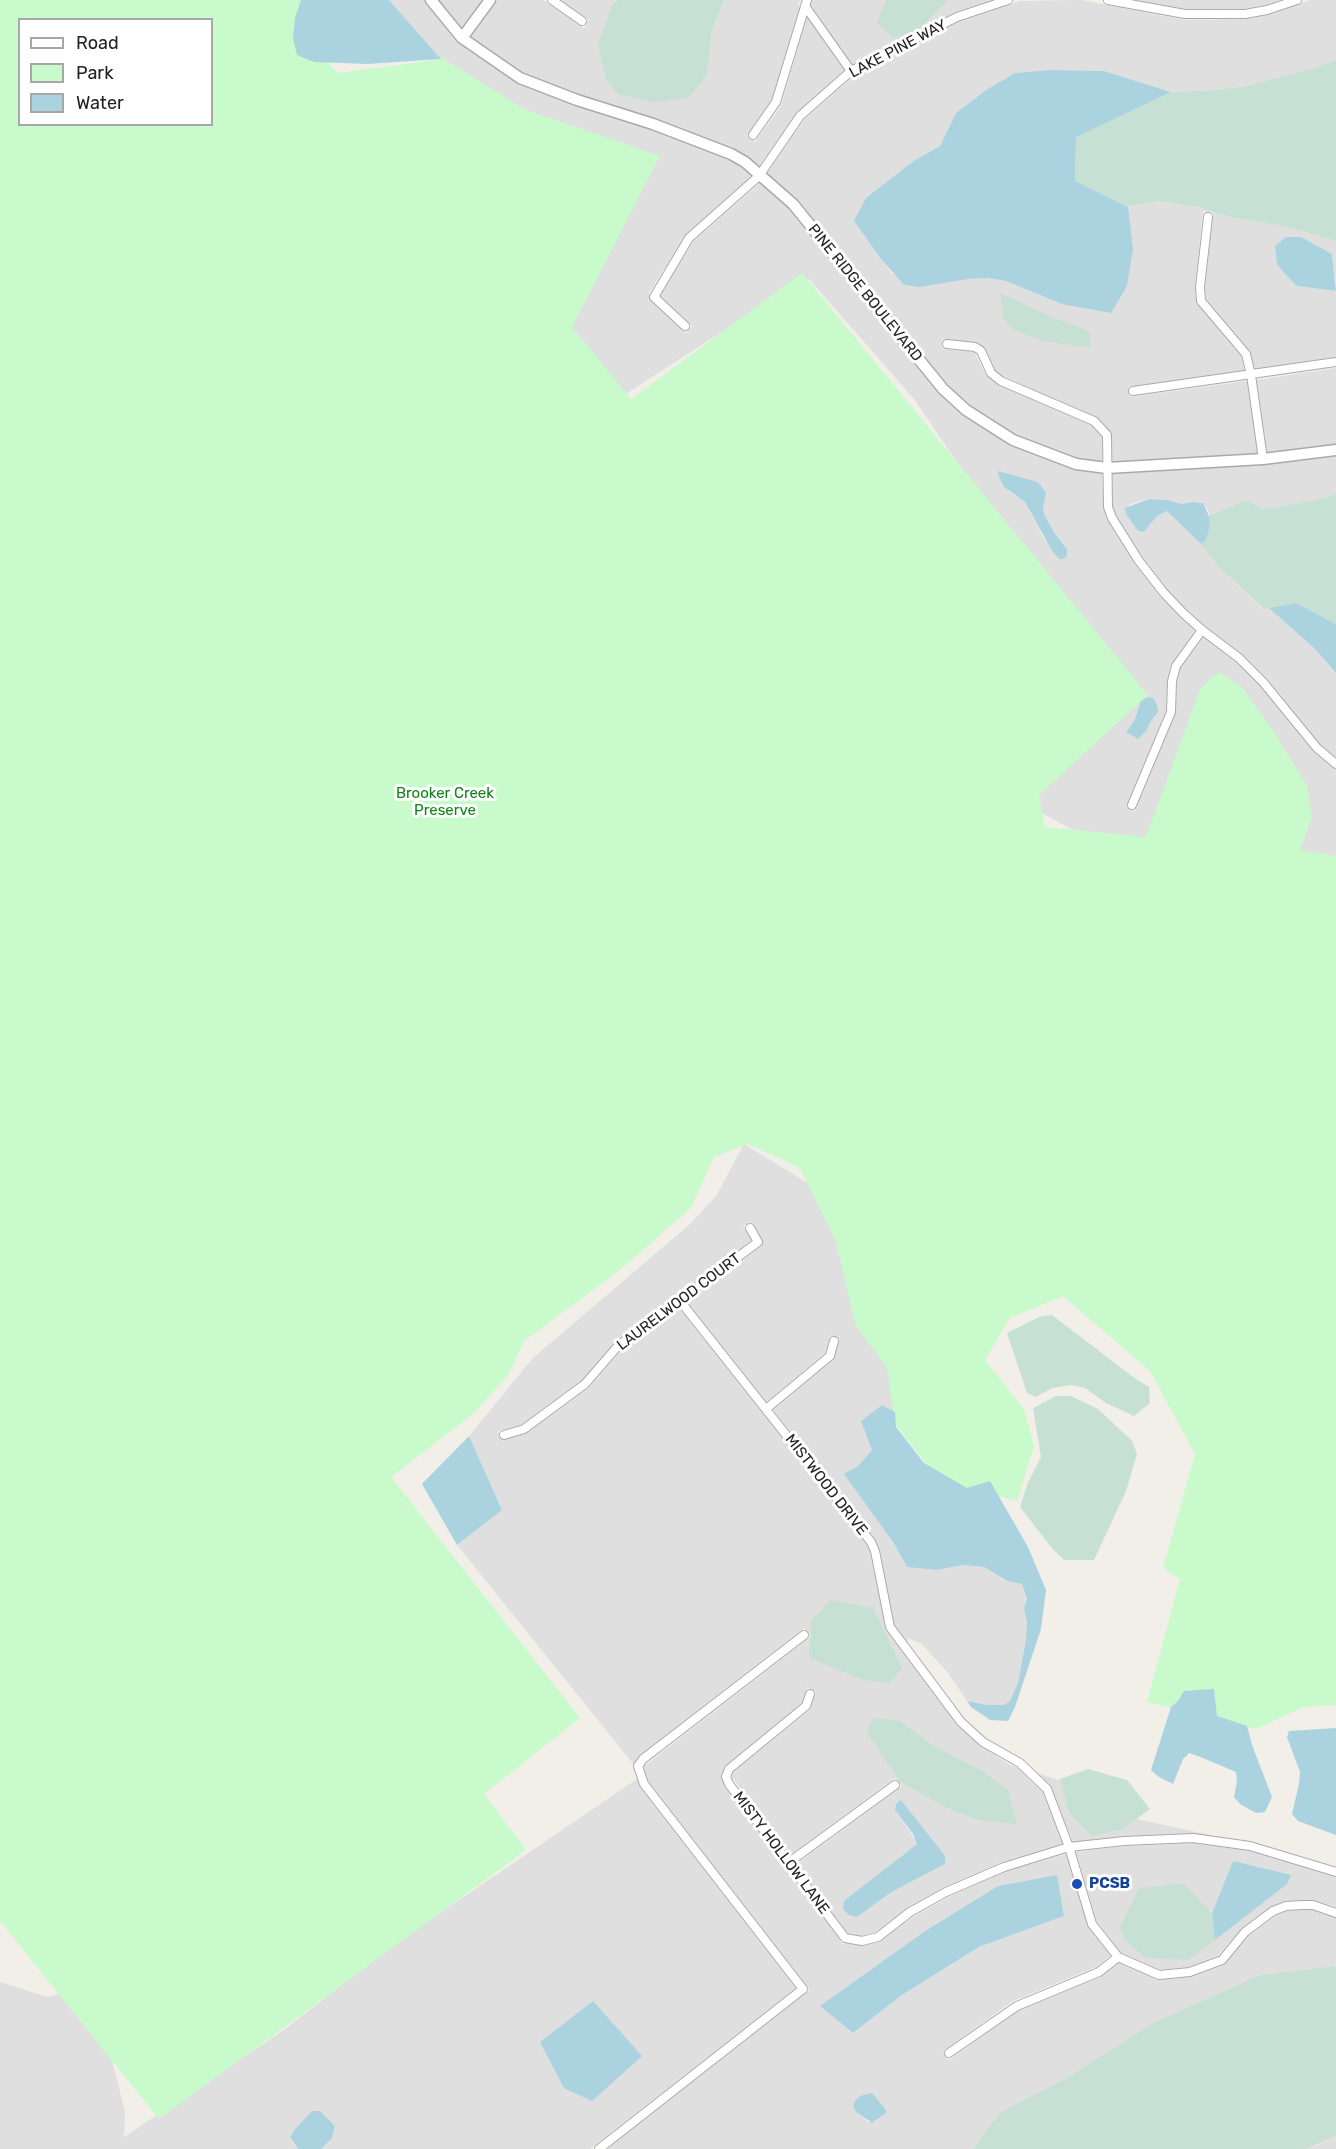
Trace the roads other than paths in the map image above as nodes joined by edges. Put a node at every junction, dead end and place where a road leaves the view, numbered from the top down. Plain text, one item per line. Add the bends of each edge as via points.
1 (431, 0) edge
2 (490, 0) edge
3 (552, 0) edge
4 (1008, 0) edge
5 (1108, 0) edge
6 (1296, 0) edge
7 (806, 3) edge
8 (582, 21) dead end
9 (462, 38) junction
10 (851, 71) junction
11 (753, 135) dead end
12 (759, 176) junction
13 (1208, 217) dead end
14 (685, 326) dead end
15 (947, 344) dead end
16 (1336, 362) edge
17 (1251, 375) junction
18 (1133, 391) dead end
19 (1336, 450) edge
20 (1263, 459) junction
21 (1107, 468) junction
22 (1202, 630) junction
23 (1336, 764) edge
24 (1132, 805) dead end
25 (750, 1228) dead end
26 (680, 1301) junction
27 (834, 1341) dead end
28 (766, 1409) junction
29 (504, 1435) dead end
30 (804, 1635) dead end
31 (810, 1694) dead end
32 (895, 1785) dead end
33 (1069, 1847) junction
34 (788, 1863) junction
35 (1336, 1872) edge
36 (1336, 1913) edge
37 (1118, 1957) junction
38 (949, 2053) dead end
39 (599, 2149) edge

1 - 9 street, PINE RIDGE BOULEVARD
2 - 9 street
3 - 8 street
4 - 10 street, LAKE PINE WAY via 957,17
5 - 6 street via 1185,14 1245,14
7 - 10 street
7 - 11 street via 776,102
9 - 12 street, PINE RIDGE BOULEVARD via 520,78 731,154
10 - 12 street, LAKE PINE WAY via 800,116
12 - 14 street, LAKE PINE WAY via 689,238 654,297
12 - 21 street, PINE RIDGE BOULEVARD via 794,204 914,356 966,410 1034,450 1076,464
13 - 17 street via 1201,301 1246,354
15 - 21 street via 975,347 981,351 991,373 1001,381 1094,421 1107,435
16 - 17 street
17 - 18 street
17 - 20 street
19 - 20 street, PINE RIDGE BOULEVARD
20 - 21 street, PINE RIDGE BOULEVARD
21 - 22 street via 1112,518 1164,593
22 - 23 street via 1239,658 1317,748
22 - 24 street via 1176,666 1171,712
25 - 26 street, LAURELWOOD COURT via 758,1242
26 - 28 street, MISTWOOD DRIVE
26 - 29 street, LAURELWOOD COURT via 618,1346 585,1384 524,1429
27 - 28 street via 830,1356
28 - 33 street, MISTWOOD DRIVE via 871,1542 890,1628 961,1722 983,1742 1020,1763 1047,1789
30 - 39 street via 638,1766 644,1784 803,1989
31 - 34 street, MISTY HOLLOW LANE via 806,1706 729,1769 726,1777
32 - 34 street
33 - 34 street, MISTY HOLLOW LANE via 1004,1866 946,1892 910,1912 878,1937 862,1941 845,1938
33 - 35 street via 1193,1838 1250,1845
33 - 37 street, MISTWOOD DRIVE via 1092,1924
36 - 37 street via 1313,1905 1286,1906 1273,1911 1245,1932 1222,1960 1190,1972 1159,1975
37 - 38 street via 1099,1972 1017,2006

